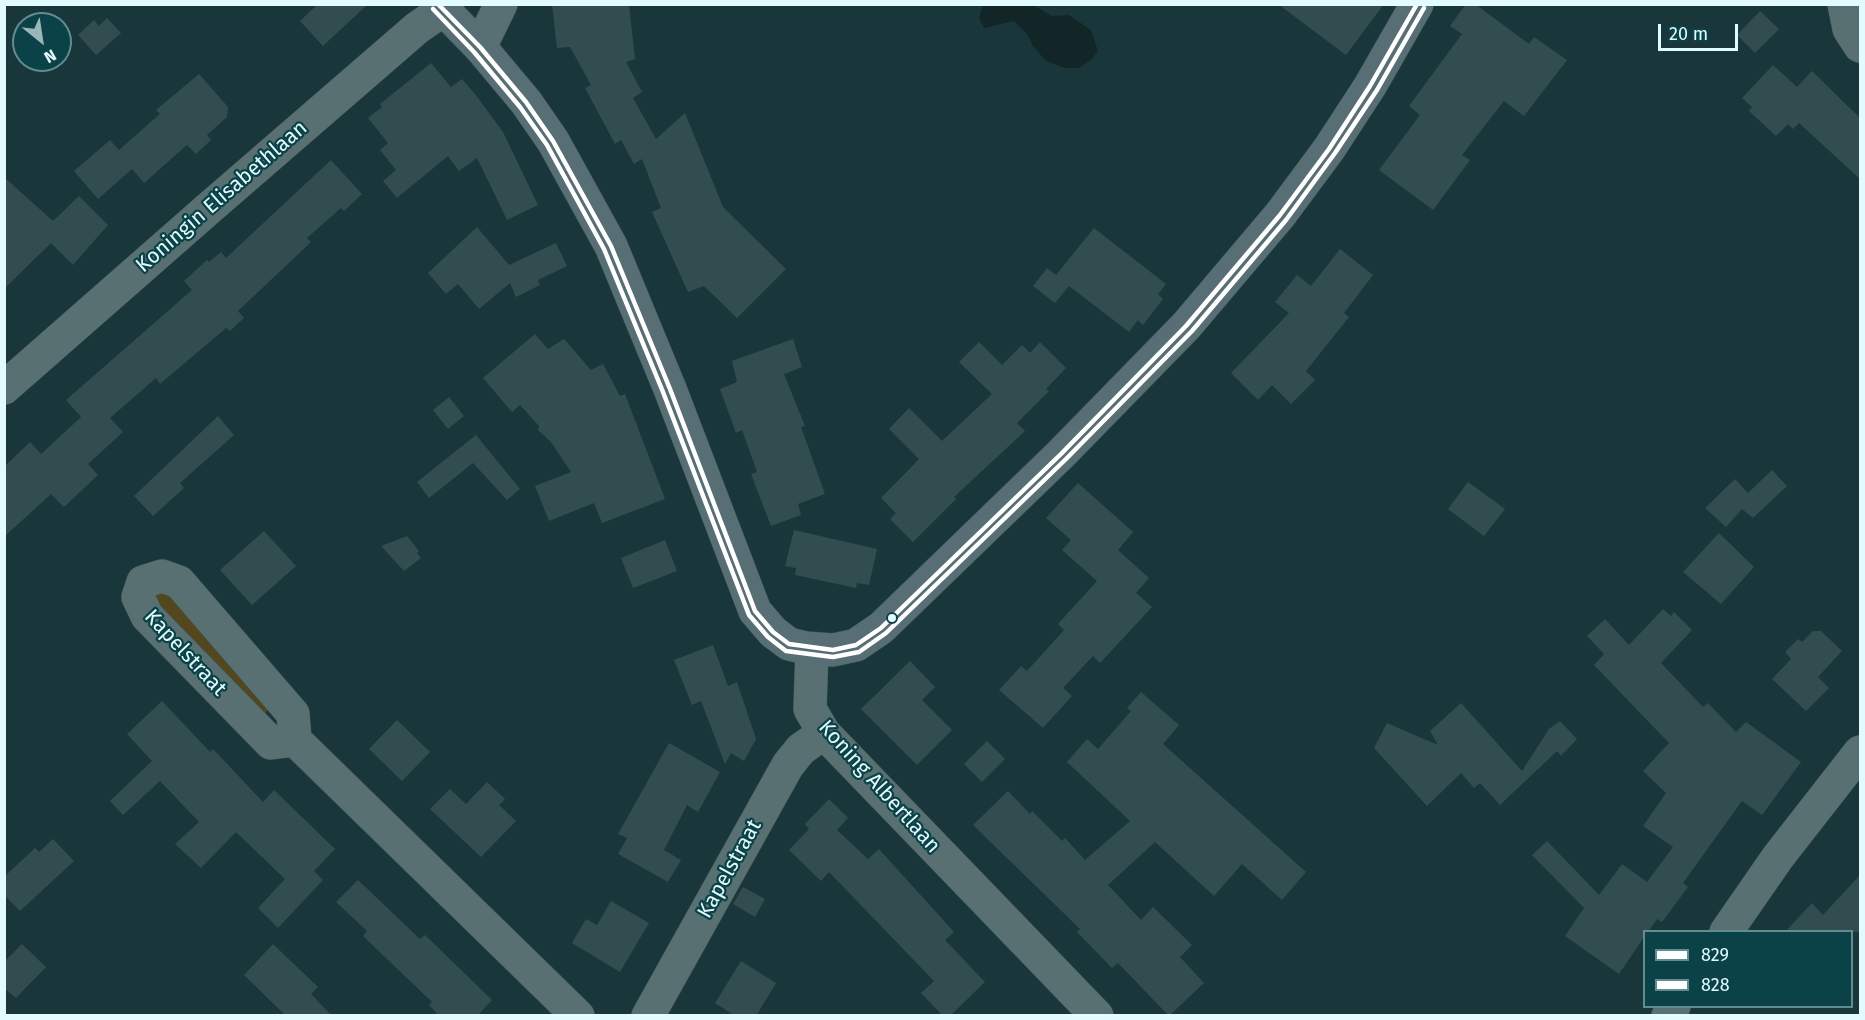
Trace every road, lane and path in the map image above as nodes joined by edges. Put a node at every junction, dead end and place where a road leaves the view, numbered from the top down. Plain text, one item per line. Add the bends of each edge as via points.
1 (501, 4) edge
2 (1417, 4) edge
3 (1844, 4) edge
4 (440, 7) edge
5 (1860, 46) edge
6 (480, 47) junction
7 (4, 388) edge
8 (812, 649) junction
9 (824, 733) junction
10 (295, 740) junction
11 (1860, 752) edge
12 (1727, 930) edge
13 (578, 1016) edge
14 (648, 1016) edge
15 (1097, 1016) edge

1 - 6 street
2 - 8 main road via 1329,149 1266,232 1186,326 1061,454 881,628 844,649
3 - 5 street via 1849,29
4 - 6 main road
4 - 7 street, Koningin Elisabethlaan
6 - 8 main road via 553,141 612,246 755,610 784,640
8 - 9 street, Koning Albertlaan via 810,709
9 - 14 street, Kapelstraat via 801,749 788,765
9 - 15 street, Koning Albertlaan
10 - 10 street, Kapelstraat via 271,742 147,616 138,597 143,582 162,576 179,582 293,714
10 - 13 street
11 - 12 street via 1778,856

